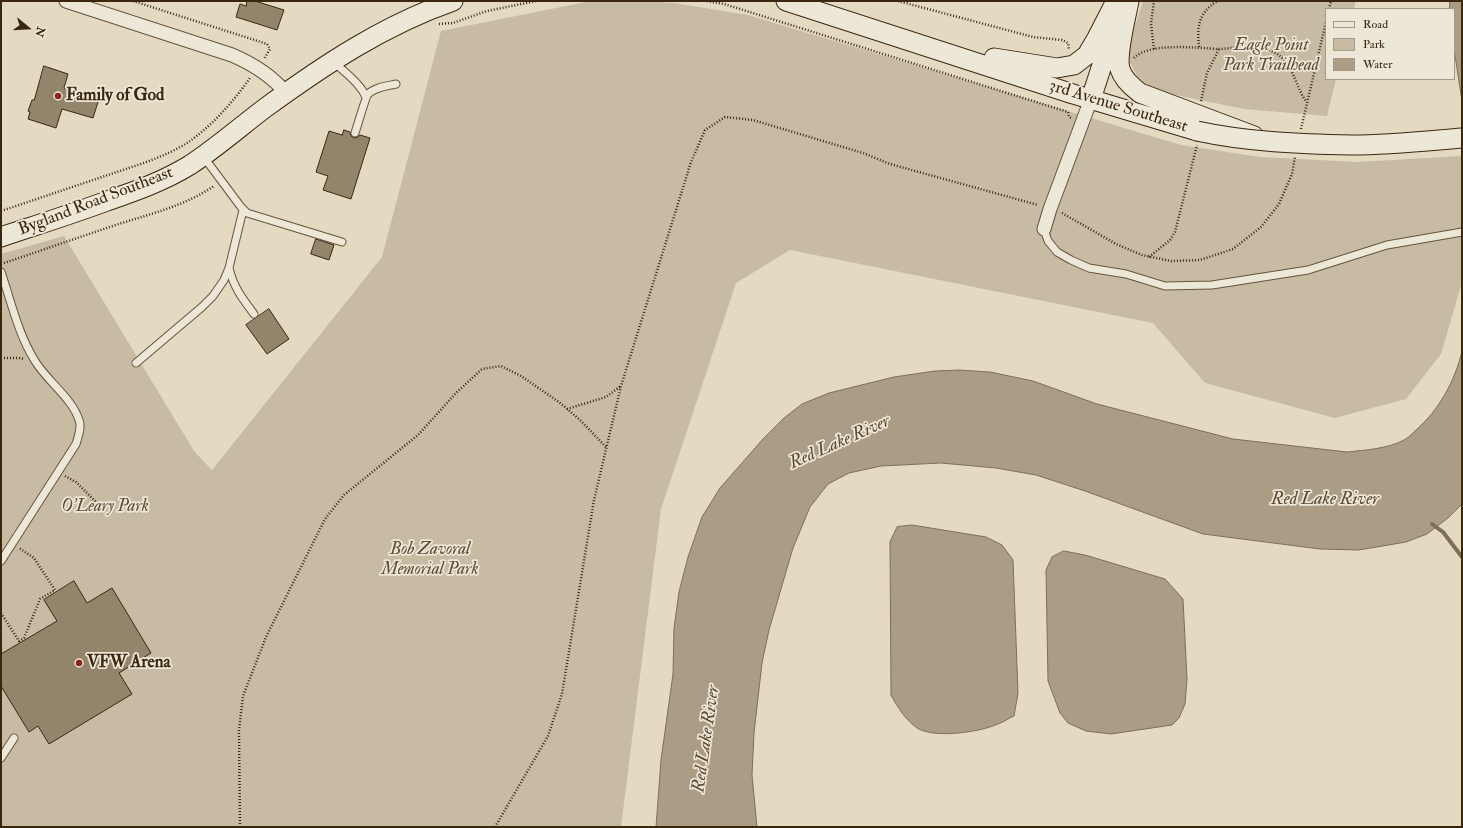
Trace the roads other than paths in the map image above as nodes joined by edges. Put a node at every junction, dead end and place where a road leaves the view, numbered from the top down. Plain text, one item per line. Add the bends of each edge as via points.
1 (66, 1) edge
2 (453, 1) edge
3 (786, 1) edge
4 (1116, 1) edge
5 (1123, 1) edge
6 (1129, 1) edge
7 (930, 48) junction
8 (332, 61) junction
9 (396, 84) dead end
10 (286, 92) junction
11 (366, 97) junction
12 (1091, 99) junction
13 (1198, 123) junction
14 (355, 133) dead end
15 (1462, 138) edge
16 (203, 156) junction
17 (243, 210) junction
18 (1044, 229) joint
19 (1462, 232) edge
20 (1, 237) edge
21 (342, 242) dead end
22 (229, 268) junction
23 (1, 272) edge
24 (254, 314) dead end
25 (136, 363) dead end
26 (1, 561) edge
27 (14, 738) dead end
28 (1, 758) edge

1 - 10 street via 232,55 258,67
2 - 8 street via 400,22
3 - 7 street, 3rd Avenue Southeast
4 - 7 street via 1087,55 1074,65 1057,68
5 - 12 street
6 - 13 street via 1119,56 1120,69 1126,81 1140,94
7 - 12 street, 3rd Avenue Southeast
8 - 10 street
8 - 11 lane via 362,88
9 - 11 lane via 374,90
10 - 16 street, Bygland Road Southeast
11 - 14 lane
12 - 13 street, 3rd Avenue Southeast
12 - 18 street
13 - 15 street, 3rd Avenue Southeast, bridge via 1215,134 1267,141 1353,145
16 - 17 lane
16 - 20 street, Bygland Road Southeast via 156,183
17 - 21 lane via 251,215
17 - 22 lane
18 - 19 lane via 1048,241 1057,252 1071,260 1089,268 1126,274 1164,286 1212,285 1308,270 1387,245
22 - 24 lane via 232,282
22 - 25 lane via 213,296
23 - 26 lane via 28,349 36,363 75,411 80,422 76,444
27 - 28 lane

